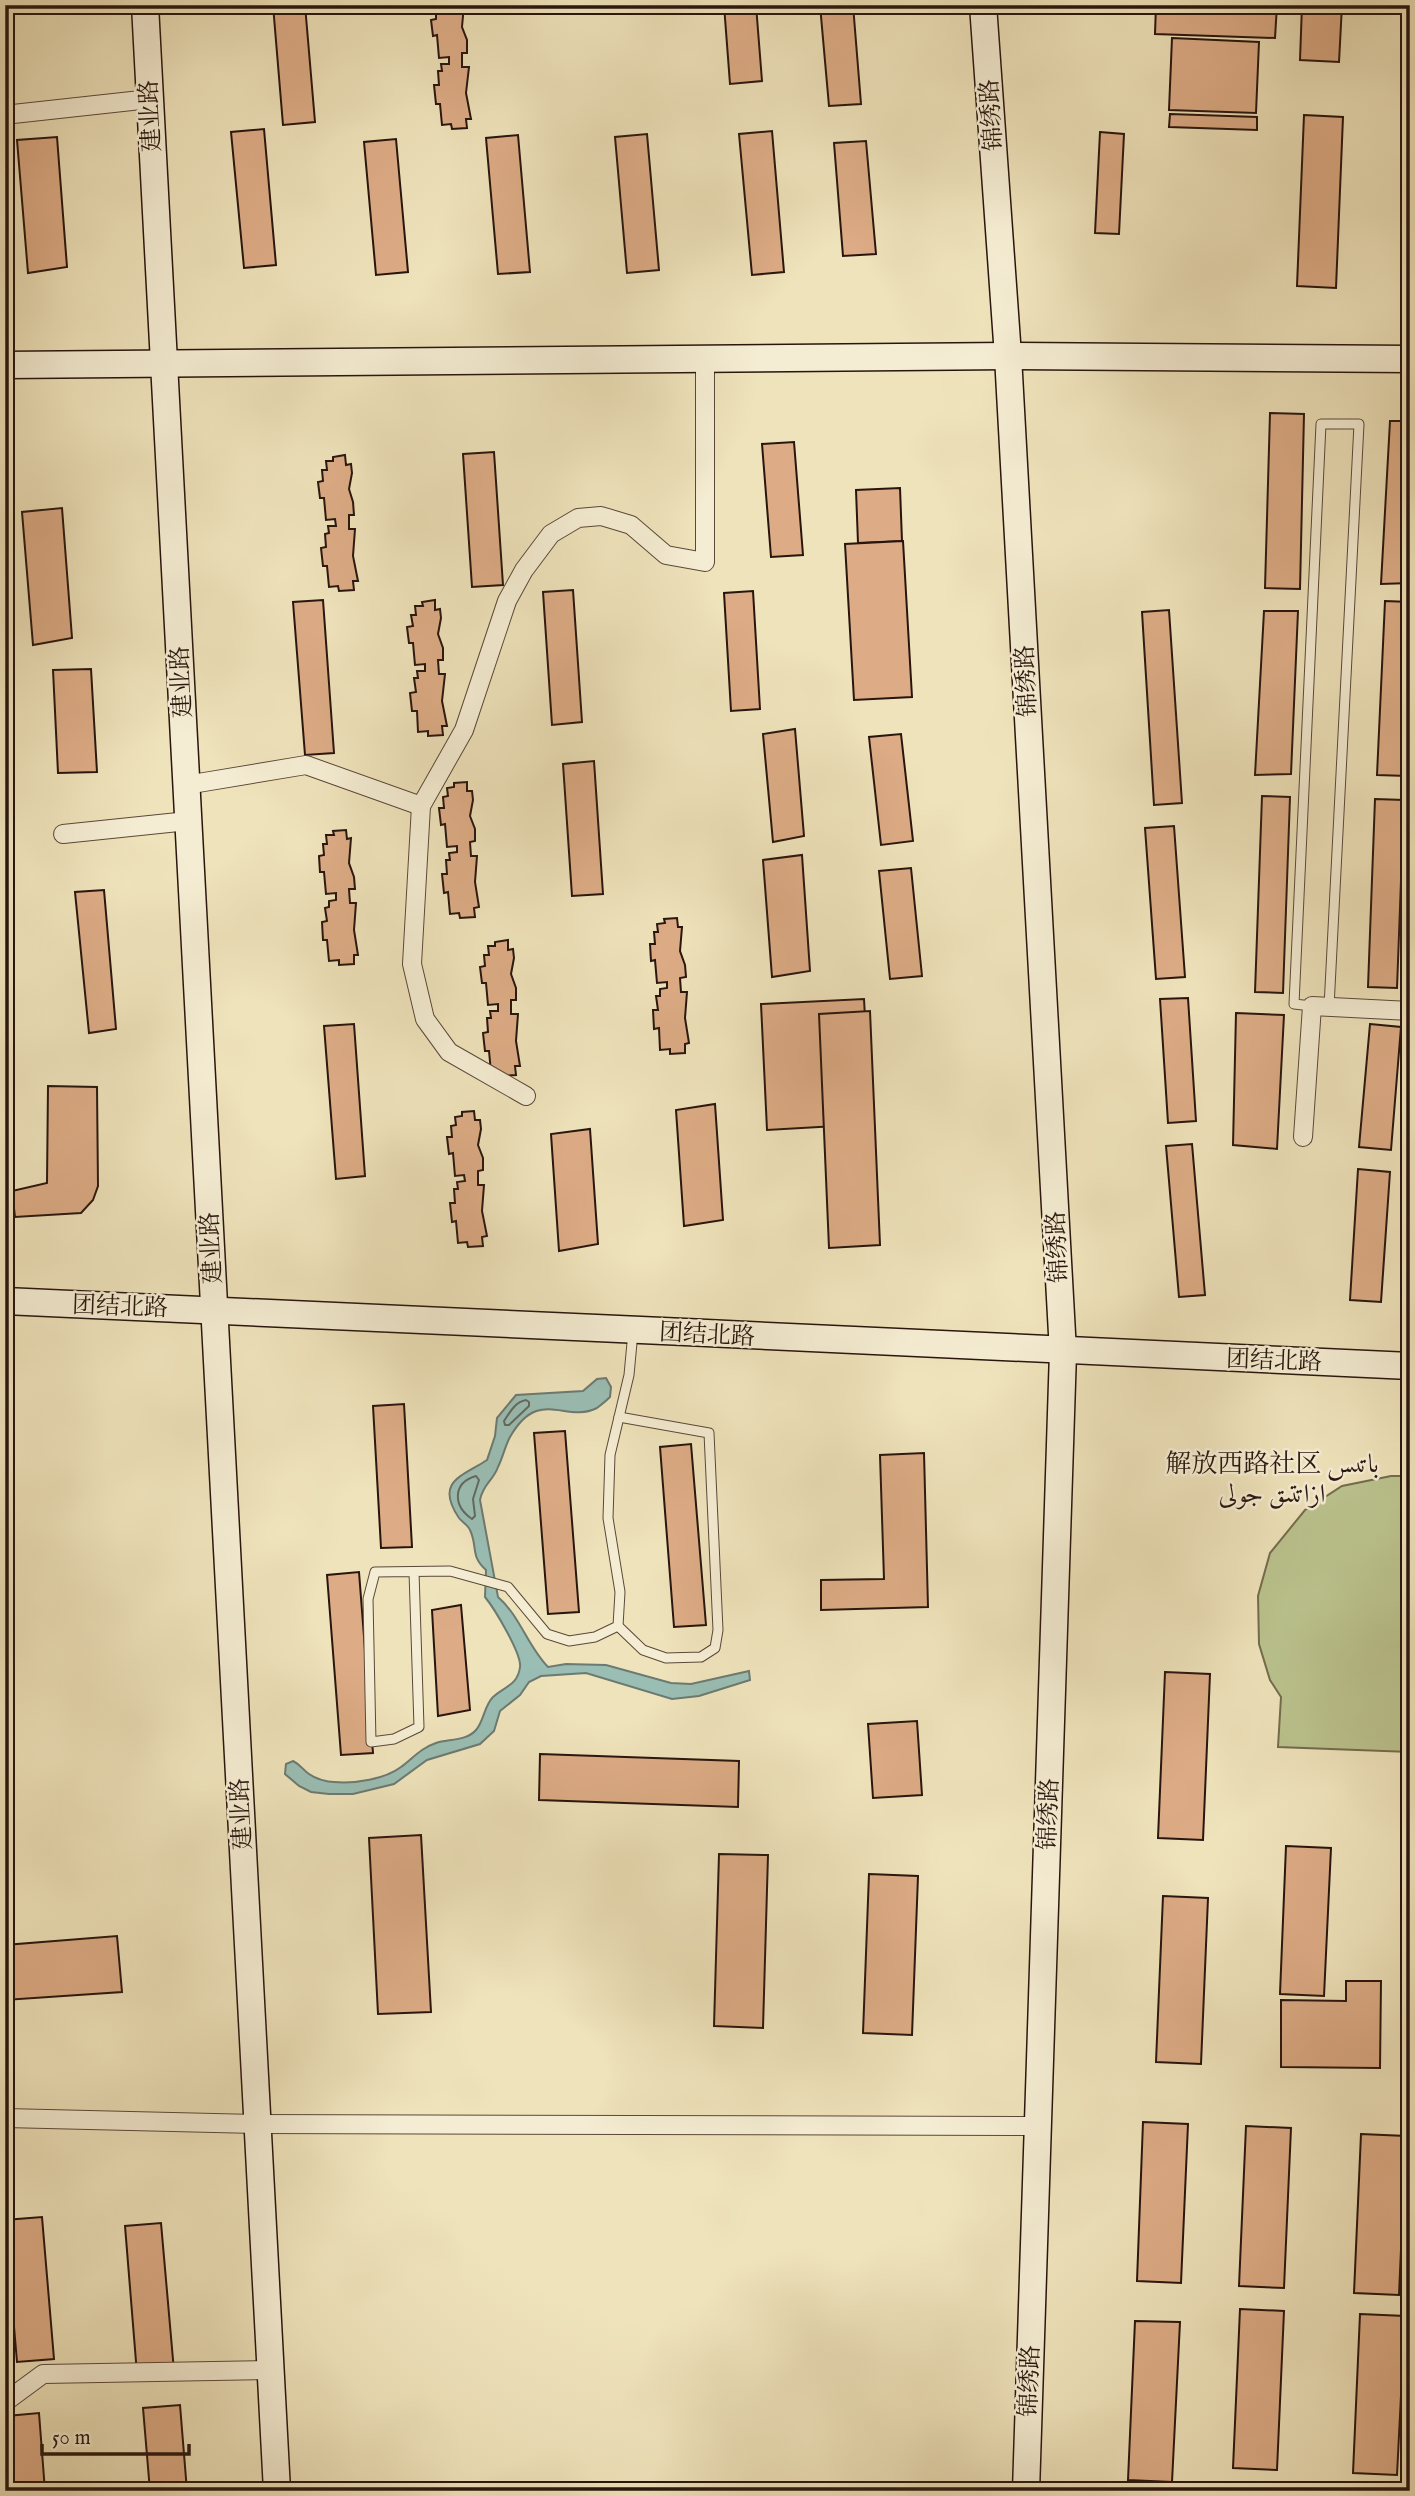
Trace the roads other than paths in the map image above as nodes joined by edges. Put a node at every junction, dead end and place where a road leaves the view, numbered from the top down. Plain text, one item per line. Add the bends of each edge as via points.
1 (145, 5) edge
2 (983, 5) edge
3 (150, 99) junction
4 (5, 113) edge
5 (1008, 356) junction
6 (705, 359) junction
7 (1410, 359) edge
8 (164, 364) junction
9 (5, 365) edge
10 (186, 785) junction
11 (421, 806) junction
12 (188, 821) junction
13 (63, 834) dead end
14 (1320, 1007) junction
15 (1410, 1011) edge
16 (526, 1096) dead end
17 (1303, 1137) dead end
18 (1410, 1274) edge
19 (1408, 1299) edge
20 (5, 1301) edge
21 (214, 1310) junction
22 (633, 1331) junction
23 (1063, 1352) junction
24 (1410, 1366) edge
25 (619, 1417) junction
26 (414, 1572) junction
27 (618, 1626) junction
28 (5, 2118) edge
29 (257, 2124) junction
30 (1038, 2126) junction
31 (271, 2370) junction
32 (5, 2402) edge
33 (277, 2491) edge
34 (1026, 2491) edge

1 - 3 street, 建业路
2 - 5 street, 锦绣路
3 - 4 street
3 - 8 street, 建业路
5 - 6 street
5 - 7 street
5 - 23 street, 锦绣路
6 - 8 street
6 - 11 street via 705,562 666,555 631,525 601,516 578,518 551,534 507,601 464,730
8 - 9 street
8 - 10 street, 建业路
10 - 11 street via 306,765
10 - 12 street, 建业路
11 - 16 street via 412,964 425,1020 449,1052
12 - 13 street
12 - 21 street, 建业路
14 - 14 lane via 1294,1004 1321,424 1359,424
14 - 15 street
14 - 17 street
18 - 19 lane
20 - 21 street, 团结北路
21 - 22 street, 团结北路
21 - 29 street, 建业路
22 - 23 street, 团结北路
22 - 25 lane
23 - 24 street, 团结北路
23 - 30 street, 锦绣路
25 - 27 lane via 610,1455 608,1518 620,1592
25 - 27 lane via 709,1433 719,1630 715,1648 701,1657 682,1660 643,1650
26 - 26 lane via 375,1572 370,1590 370,1742 394,1739 419,1727
26 - 27 lane via 450,1571 508,1587 547,1634 569,1641 595,1637
28 - 29 street
29 - 30 street
29 - 31 street, 建业路
30 - 34 street, 锦绣路
31 - 32 street via 43,2374
31 - 33 street, 建业路

